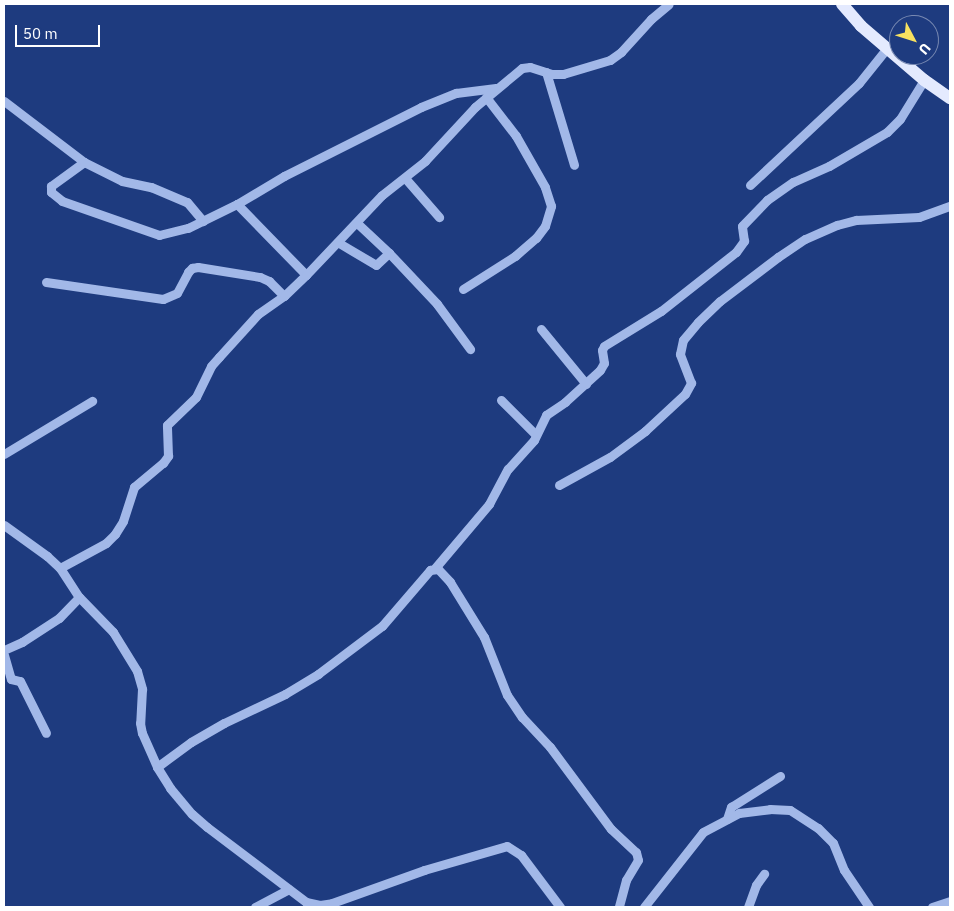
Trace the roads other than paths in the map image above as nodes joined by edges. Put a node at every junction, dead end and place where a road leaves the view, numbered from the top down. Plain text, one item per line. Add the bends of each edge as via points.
1 (669, 4) edge
2 (842, 4) edge
3 (887, 48) junction
4 (546, 72) junction
5 (924, 80) junction
6 (496, 88) junction
7 (486, 97) junction
8 (950, 98) edge
9 (4, 101) edge
10 (84, 162) junction
11 (574, 165) dead end
12 (405, 178) junction
13 (750, 185) dead end
14 (237, 204) junction
15 (950, 206) edge
16 (439, 217) dead end
17 (203, 221) junction
18 (357, 223) junction
19 (339, 242) junction
20 (389, 253) junction
21 (306, 275) junction
22 (46, 282) dead end
23 (462, 289) dead end
24 (284, 296) junction
25 (541, 329) dead end
26 (470, 350) dead end
27 (586, 384) junction
28 (501, 400) dead end
29 (92, 401) dead end
30 (536, 435) junction
31 (4, 454) edge
32 (559, 485) dead end
33 (4, 525) edge
34 (60, 568) junction
35 (435, 568) junction
36 (79, 597) junction
37 (4, 650) edge
38 (4, 655) edge
39 (46, 733) dead end
40 (157, 767) junction
41 (780, 776) dead end
42 (726, 819) junction
43 (764, 874) dead end
44 (289, 889) junction
45 (950, 901) edge
46 (255, 907) edge
47 (560, 907) edge
48 (619, 907) edge
49 (644, 907) edge
50 (748, 907) edge
51 (868, 907) edge
52 (932, 907) edge

1 - 4 street via 610,60 563,74
2 - 3 main road
3 - 5 main road
3 - 13 street via 859,83
4 - 6 street via 533,67 522,68
4 - 11 street
5 - 8 main road
5 - 27 street via 900,119 887,132 829,166 793,182 767,200 742,226 744,242 736,252 660,311 604,346 604,363
6 - 7 street
6 - 14 street via 456,93 421,107 284,176
7 - 12 street
7 - 23 street via 516,136 546,187 551,206 545,226 536,238 515,256
9 - 10 street
10 - 17 street via 122,180 152,187 188,202
10 - 17 street via 51,186 51,192 62,201 160,235
12 - 16 street
12 - 18 street via 382,195
14 - 17 street
14 - 21 street
15 - 32 street via 919,217 856,220 837,225 805,239 778,257 720,301 683,340 680,354 691,383 685,394 645,431 610,456
18 - 19 street
18 - 20 street
19 - 20 street via 376,265
19 - 21 street
20 - 26 street via 437,304
21 - 24 street
22 - 24 street via 163,299 177,293 188,272 198,267 260,277
24 - 34 street via 258,314 218,357 196,397 167,425 168,456 163,464 134,487 123,521 115,534 106,543
25 - 27 street
27 - 30 street via 546,415
28 - 30 street
29 - 31 street
30 - 35 street via 508,469 489,504
33 - 34 street
34 - 36 street
35 - 40 street via 382,626 318,674 286,694 191,742
35 - 48 street via 450,582 484,637 507,695 517,710 611,829 636,852 638,860 626,880
36 - 37 street via 52,623
36 - 40 street via 113,632 137,671 142,689 141,728
38 - 39 street via 11,679 20,681
40 - 44 street via 192,814
41 - 42 street via 731,807
42 - 49 street via 703,832
42 - 51 street via 754,810 790,810 818,828 833,843 844,870
43 - 50 street
44 - 46 street
44 - 47 street via 306,902 332,903 424,870 507,846 521,855
45 - 52 street

